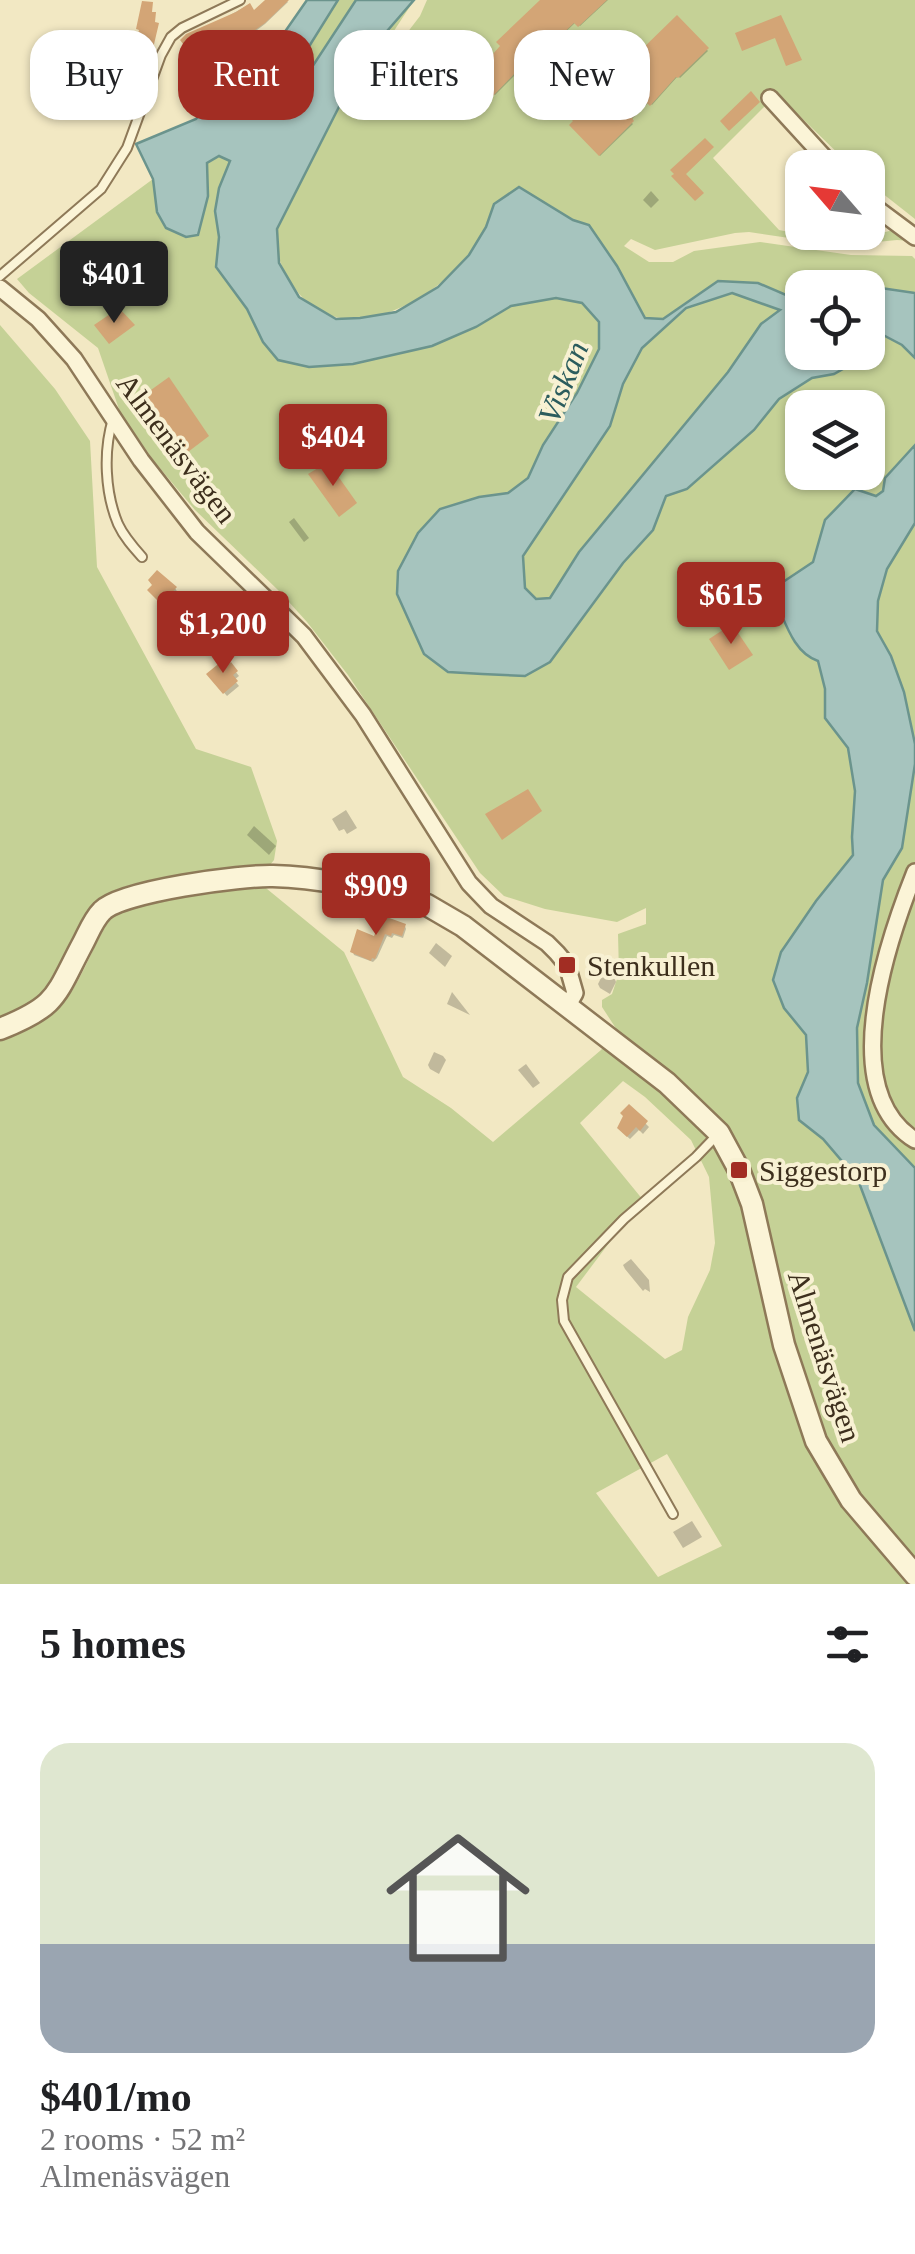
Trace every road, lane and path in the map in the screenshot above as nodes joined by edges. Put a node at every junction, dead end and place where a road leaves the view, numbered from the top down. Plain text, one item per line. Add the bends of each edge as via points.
1 (240, 0) edge
2 (770, 98) dead end
3 (818, 150) edge
4 (885, 215) edge
5 (915, 238) edge
6 (0, 276) edge
7 (0, 288) edge
8 (114, 419) junction
9 (142, 558) dead end
10 (915, 872) edge
11 (567, 1007) junction
12 (0, 1029) edge
13 (720, 1132) junction
14 (915, 1140) edge
15 (673, 1514) dead end
16 (915, 1575) edge

1 - 6 lane via 170,37 127,148 102,189
2 - 3 street
4 - 5 street
7 - 8 street, Almenäsvägen via 74,359
8 - 9 lane via 106,460 111,497 117,522
8 - 11 street, Almenäsvägen via 191,524 326,664 478,895 547,942 567,964 575,992
10 - 14 street via 883,968 872,1049 892,1120
11 - 12 street via 427,905 270,876 116,901 94,923 50,1002
11 - 13 street, Almenäsvägen
13 - 15 lane via 579,1266 562,1300 564,1321
13 - 16 street, Almenäsvägen via 752,1204 784,1344 816,1442 851,1500

